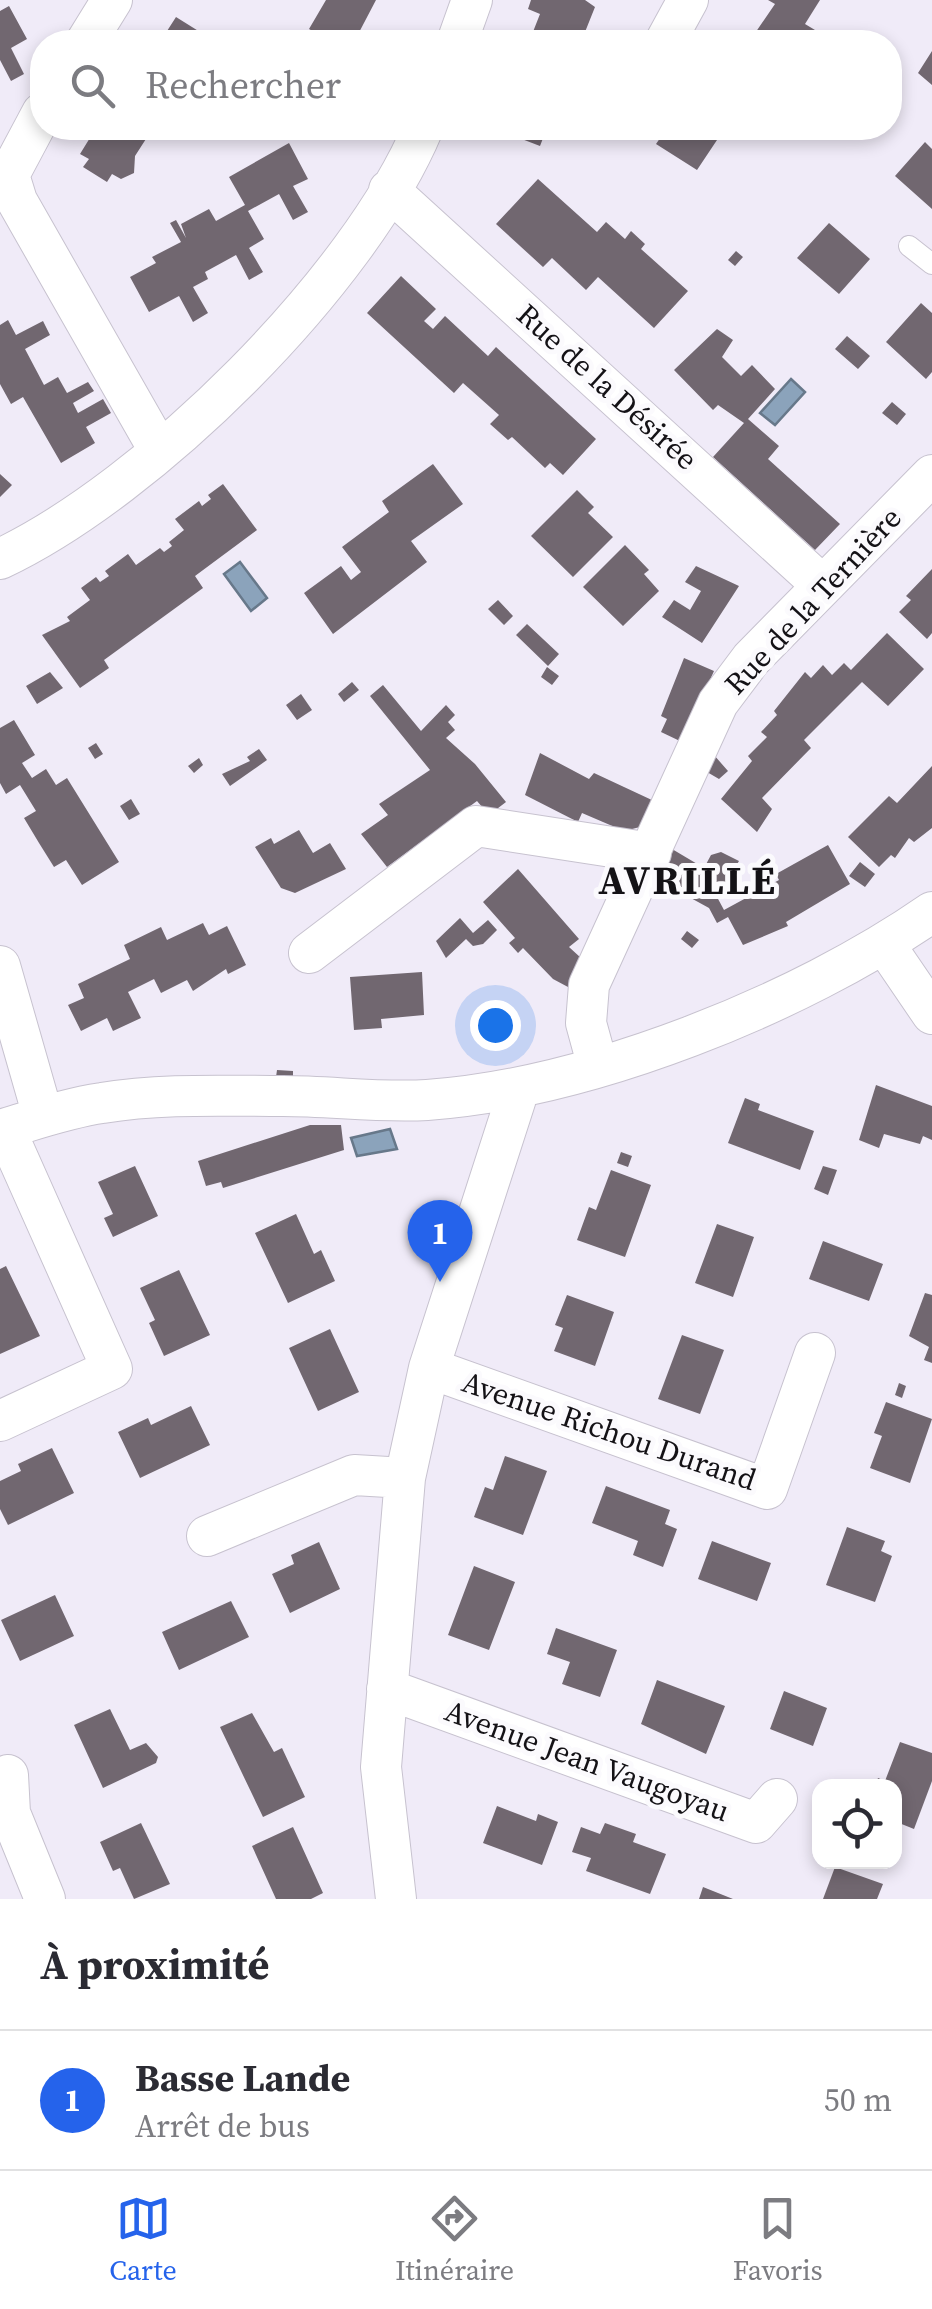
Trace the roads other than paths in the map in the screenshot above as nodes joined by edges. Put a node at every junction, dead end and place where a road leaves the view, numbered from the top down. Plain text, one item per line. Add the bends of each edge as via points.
1 (112, 0) edge
2 (472, 0) edge
3 (688, 0) edge
4 (93, 30) edge
5 (461, 30) edge
6 (672, 30) edge
7 (30, 136) edge
8 (417, 140) edge
9 (390, 190) junction
10 (910, 246) dead end
11 (932, 264) edge
12 (159, 450) junction
13 (932, 475) edge
14 (0, 560) edge
15 (822, 585) junction
16 (651, 854) junction
17 (932, 912) edge
18 (884, 945) junction
19 (309, 953) dead end
20 (0, 966) edge
21 (932, 1014) edge
22 (598, 1067) junction
23 (519, 1089) junction
24 (43, 1116) junction
25 (2, 1130) edge
26 (815, 1352) dead end
27 (429, 1368) junction
28 (0, 1421) edge
29 (405, 1478) junction
30 (208, 1536) dead end
31 (387, 1689) junction
32 (8, 1775) dead end
33 (777, 1799) dead end
34 (45, 1899) edge
35 (396, 1899) edge

1 - 4 street
2 - 5 street
3 - 6 street
7 - 12 street via 10,175 17,201
8 - 9 street
9 - 12 street via 273,344
9 - 15 street, Rue de la Désirée
10 - 11 lane
12 - 14 street via 89,507
13 - 15 street, Rue de la Ternière
15 - 16 street, Rue de la Ternière via 718,703
16 - 19 street via 476,826
16 - 22 street, Rue de la Ternière via 590,985 586,1023
17 - 18 street
18 - 21 street
18 - 22 street via 801,989
20 - 24 street
22 - 23 street
23 - 24 street via 426,1100 165,1097
23 - 27 street
24 - 25 street
25 - 28 street via 112,1368
26 - 27 street, Avenue Richou Durand via 766,1489
27 - 29 street
29 - 30 street via 354,1474
29 - 31 street
31 - 33 street, Avenue Jean Vaugoyau via 756,1824
31 - 35 street via 381,1767
32 - 34 street via 10,1813

